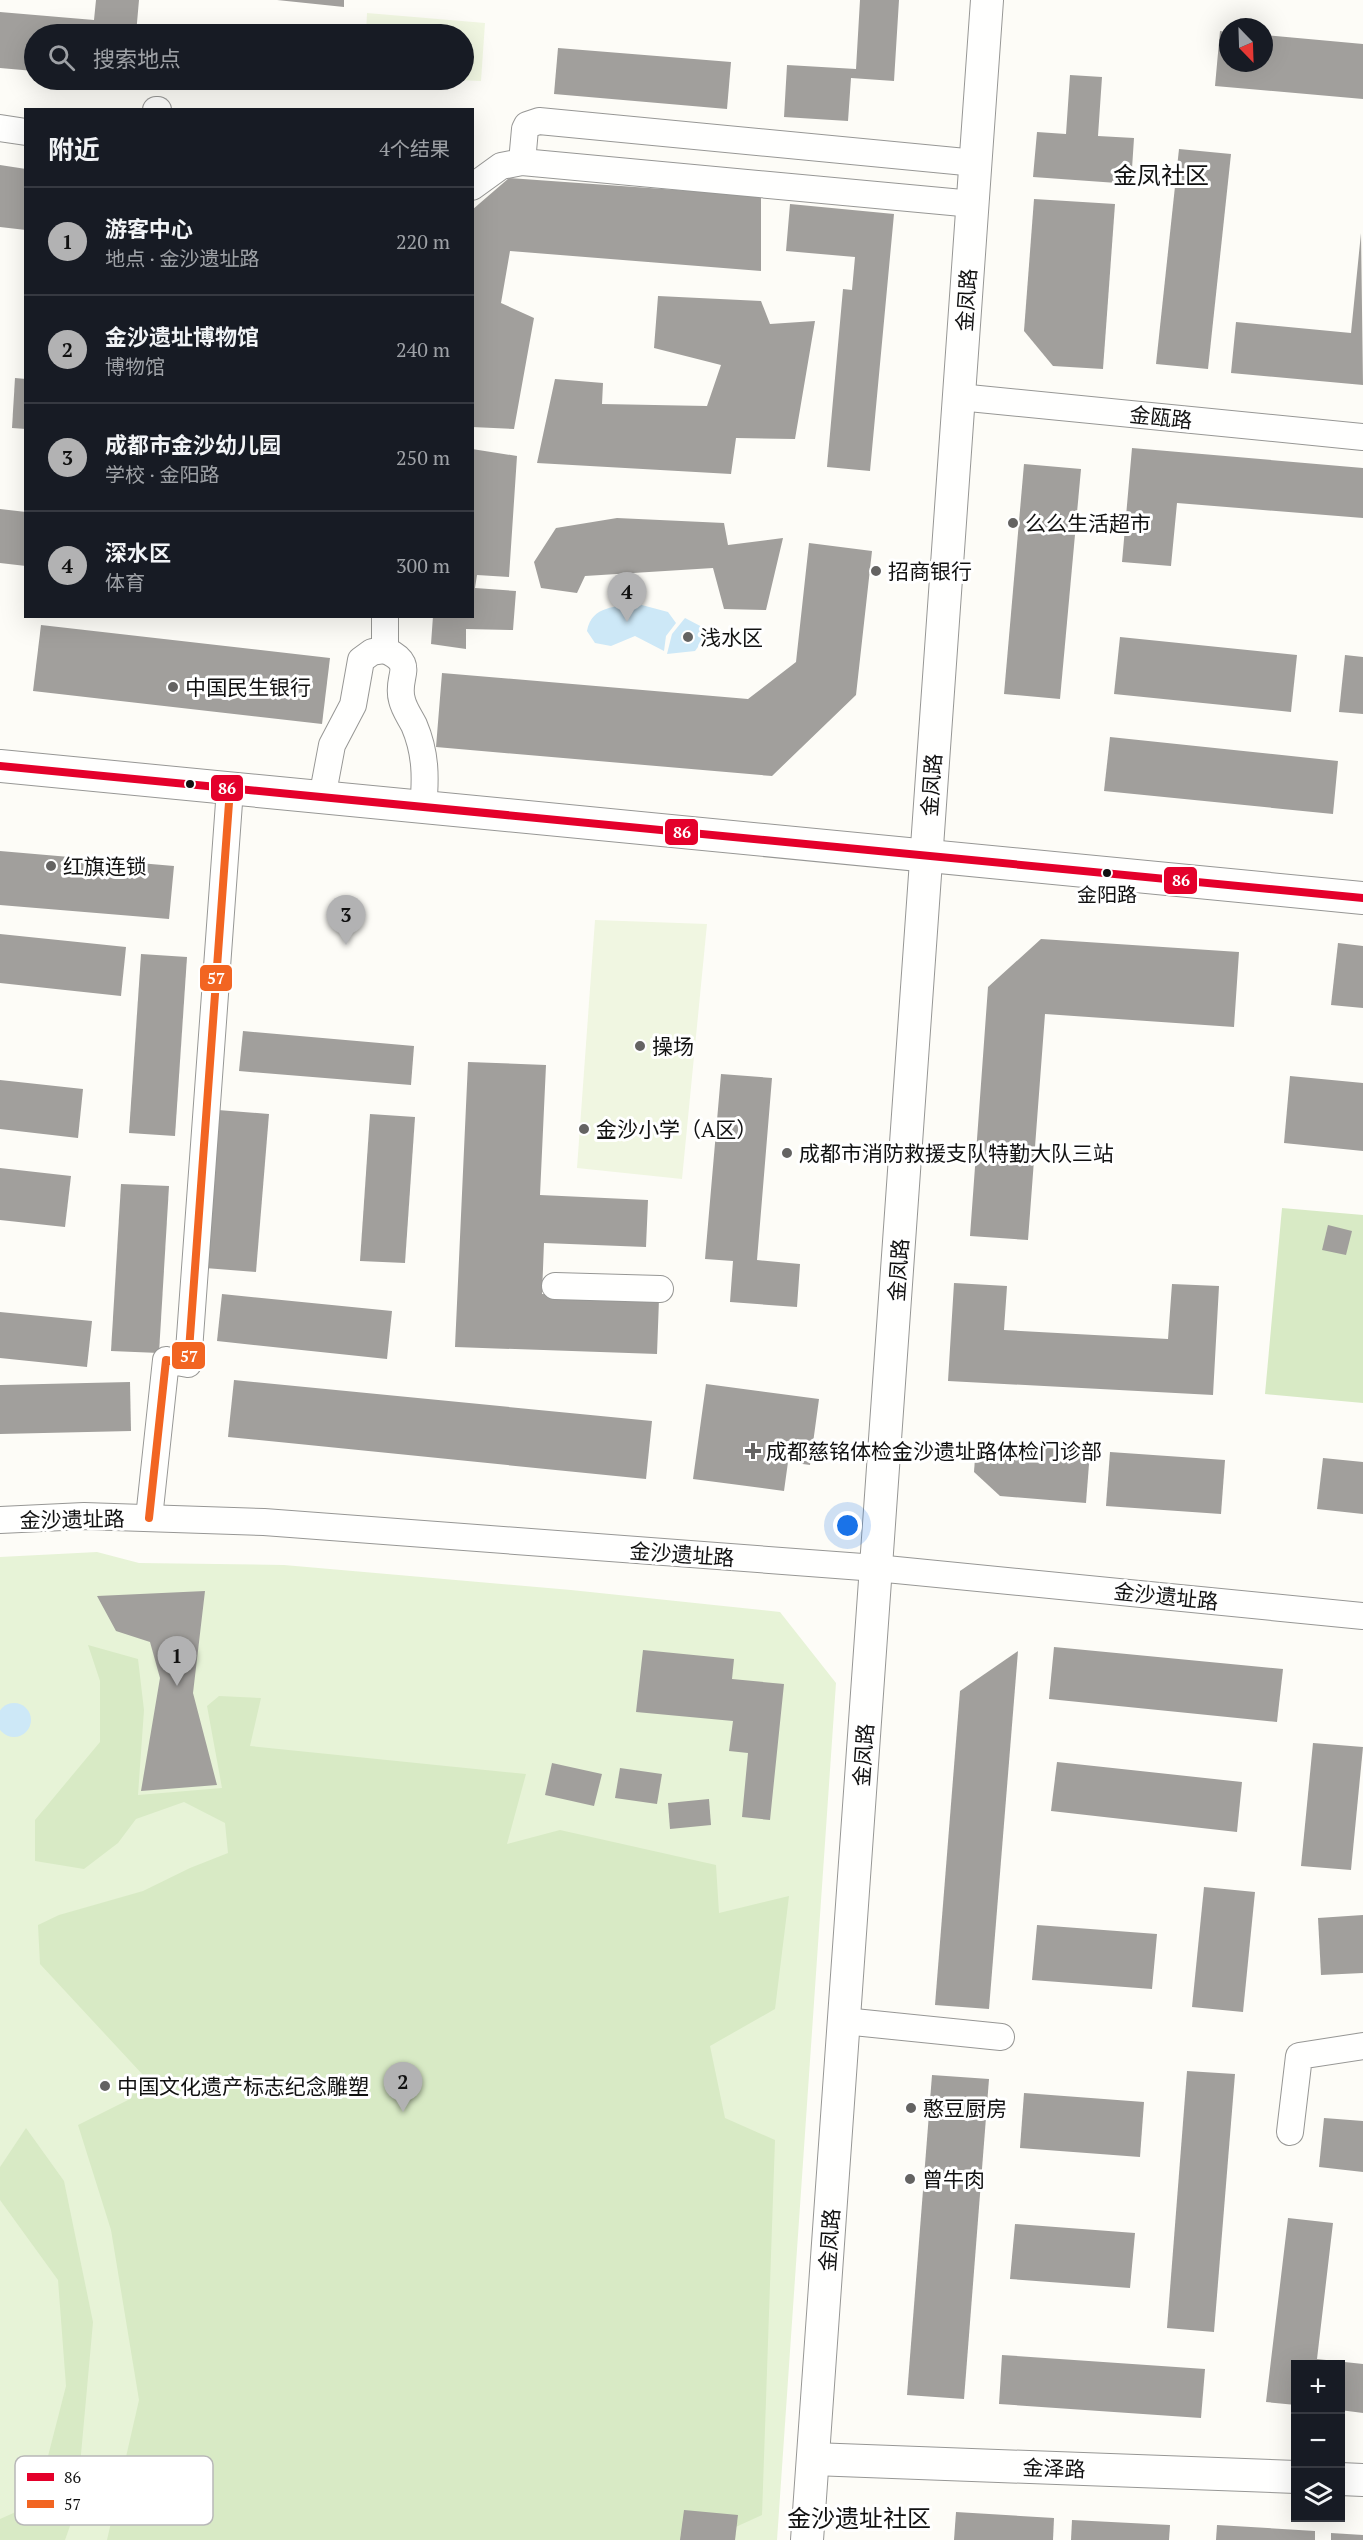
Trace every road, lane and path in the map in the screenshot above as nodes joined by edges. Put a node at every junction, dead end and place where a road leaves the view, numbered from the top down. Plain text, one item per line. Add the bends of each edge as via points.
1 (987, 0) edge
2 (0, 129) edge
3 (24, 132) edge
4 (522, 162) junction
5 (975, 163) junction
6 (474, 186) edge
7 (973, 204) junction
8 (959, 397) junction
9 (1363, 437) edge
10 (386, 618) edge
11 (385, 650) junction
12 (0, 766) edge
13 (230, 789) junction
14 (322, 798) junction
15 (423, 808) junction
16 (927, 856) junction
17 (1363, 898) edge
18 (555, 1287) dead end
19 (660, 1289) dead end
20 (149, 1518) junction
21 (0, 1520) edge
22 (876, 1568) junction
23 (1363, 1616) edge
24 (844, 2021) junction
25 (1001, 2037) dead end
26 (1363, 2046) edge
27 (1290, 2132) dead end
28 (813, 2459) junction
29 (1291, 2477) edge
30 (1345, 2479) edge
31 (1363, 2480) edge
32 (807, 2540) edge

1 - 5 street, 金凤路
2 - 3 street
4 - 5 street via 525,129 539,121
4 - 6 street via 501,166
4 - 7 street
5 - 7 street, 金凤路
7 - 8 street, 金凤路
8 - 9 street, 金瓯路
8 - 16 street, 金凤路
10 - 11 street
11 - 14 street via 372,652 361,660 353,705 332,745
11 - 15 street via 404,666 401,698 415,726 425,762
12 - 13 street
13 - 14 street
13 - 20 street via 188,1364 166,1360
14 - 15 street
15 - 16 street
16 - 17 street
16 - 22 street, 金凤路
18 - 19 street
20 - 21 street, 金沙遗址路
20 - 22 street, 金沙遗址路 via 276,1523
22 - 23 street, 金沙遗址路
22 - 24 street, 金凤路
24 - 25 street
24 - 28 street, 金凤路
26 - 27 street via 1299,2056
28 - 29 street, 金泽路
28 - 32 street, 金凤路
30 - 31 street

